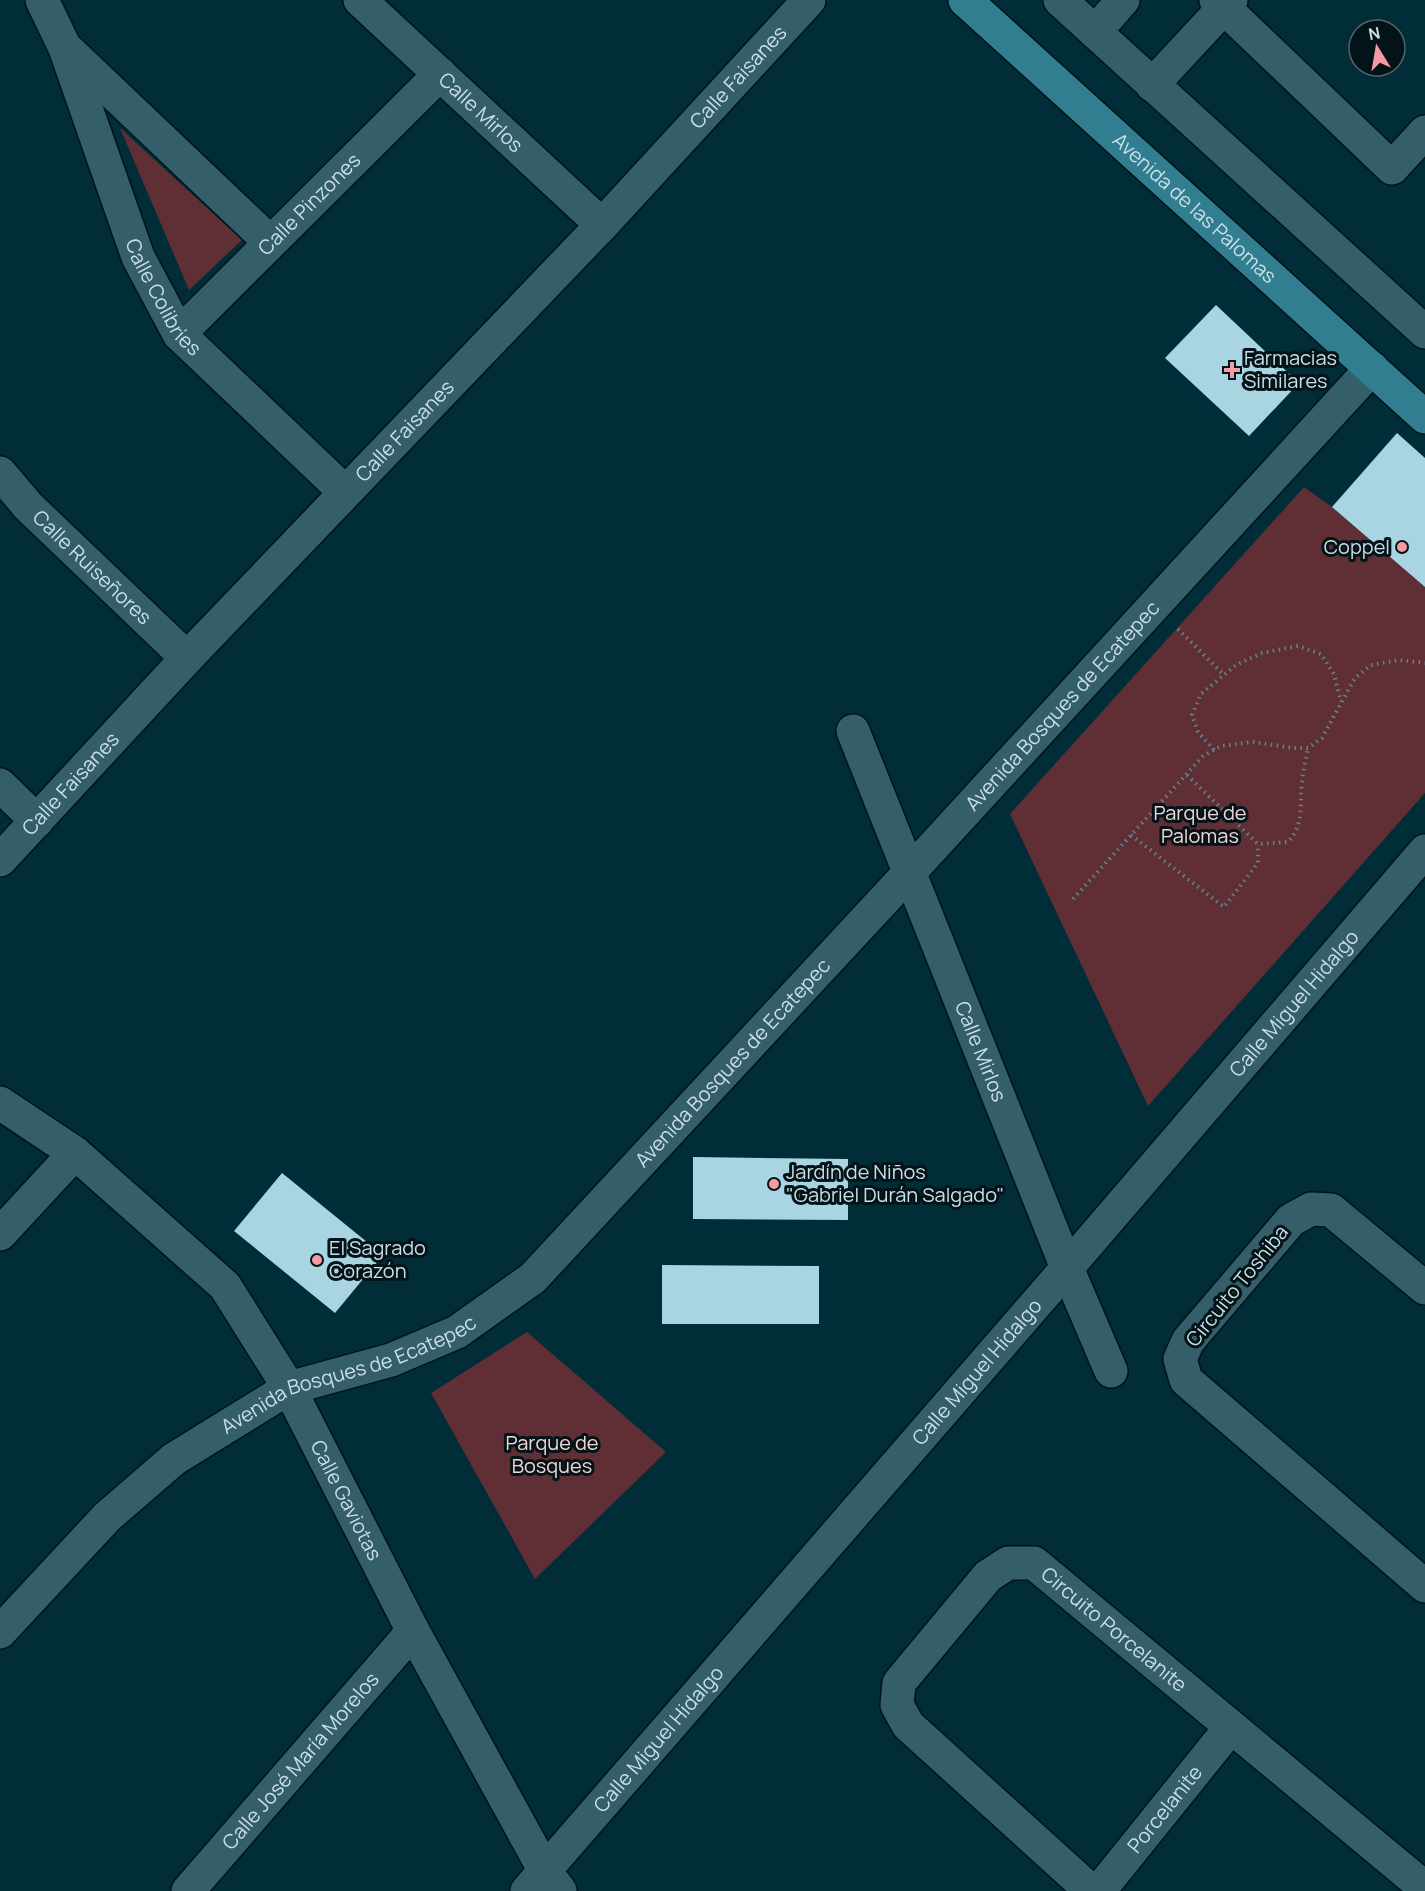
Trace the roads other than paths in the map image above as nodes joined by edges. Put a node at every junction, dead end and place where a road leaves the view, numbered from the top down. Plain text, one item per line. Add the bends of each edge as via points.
1 (42, 0) edge
2 (360, 0) edge
3 (809, 0) edge
4 (965, 0) edge
5 (1060, 0) edge
6 (1123, 0) edge
7 (1224, 3) edge
8 (1095, 32) junction
9 (65, 48) junction
10 (440, 74) junction
11 (1152, 85) junction
12 (1425, 132) edge
13 (602, 225) junction
14 (270, 242) junction
15 (1421, 320) edge
16 (179, 334) junction
17 (1372, 368) junction
18 (1425, 417) edge
19 (0, 472) edge
20 (345, 492) junction
21 (186, 658) junction
22 (853, 731) dead end
23 (0, 785) edge
24 (37, 821) junction
25 (1425, 851) edge
26 (0, 860) edge
27 (909, 873) junction
28 (0, 1103) edge
29 (75, 1153) junction
30 (0, 1234) edge
31 (1067, 1268) junction
32 (1425, 1288) edge
33 (1111, 1371) dead end
34 (289, 1388) junction
35 (1425, 1586) edge
36 (413, 1631) junction
37 (0, 1632) edge
38 (1231, 1727) junction
39 (544, 1884) edge
40 (1425, 1888) edge
41 (188, 1891) edge
42 (1090, 1891) edge
43 (1099, 1891) edge

1 - 9 street, Calle Colibríes
2 - 10 street, Calle Mirlos
3 - 13 street, Calle Faisanes
4 - 17 main road, Avenida de las Palomas
5 - 8 street
6 - 8 street
7 - 11 street
7 - 12 street via 1392,168
8 - 11 street
9 - 14 street, Calle Colibríes
9 - 16 street, Calle Colibríes via 138,257
10 - 13 street, Calle Mirlos
10 - 14 street, Calle Pinzones
11 - 15 street
13 - 20 street, Calle Faisanes
14 - 16 street, Calle Pinzones
16 - 20 street, Calle Colibríes
17 - 18 main road, Avenida de las Palomas
17 - 27 street, Avenida Bosques de Ecatepec
19 - 21 street, Calle Ruiseñores via 28,506
20 - 21 street, Calle Faisanes
21 - 24 street, Calle Faisanes
22 - 27 street, Calle Mirlos
23 - 24 street
24 - 26 street, Calle Faisanes
25 - 31 street, Calle Miguel Hidalgo
27 - 31 street, Calle Mirlos
27 - 34 street, Avenida Bosques de Ecatepec via 533,1278 457,1332 391,1360
28 - 29 street, Calle Gaviotas
29 - 30 street
29 - 34 street, Calle Gaviotas via 225,1286
31 - 33 street, Calle Mirlos
31 - 39 street, Calle Miguel Hidalgo
32 - 35 street, Circuito Toshiba via 1330,1210 1311,1209 1291,1220 1188,1341 1180,1359 1186,1380
34 - 36 street, Calle Gaviotas
34 - 37 street, Avenida Bosques de Ecatepec via 174,1460 107,1517
36 - 39 street, Calle Gaviotas
36 - 41 street, Calle José María Morelos
38 - 40 street, Circuito Porcelanite
38 - 42 street, Circuito Porcelanite via 1034,1563 1008,1563 988,1576 899,1683 897,1705 908,1725
38 - 43 street, Porcelanite

